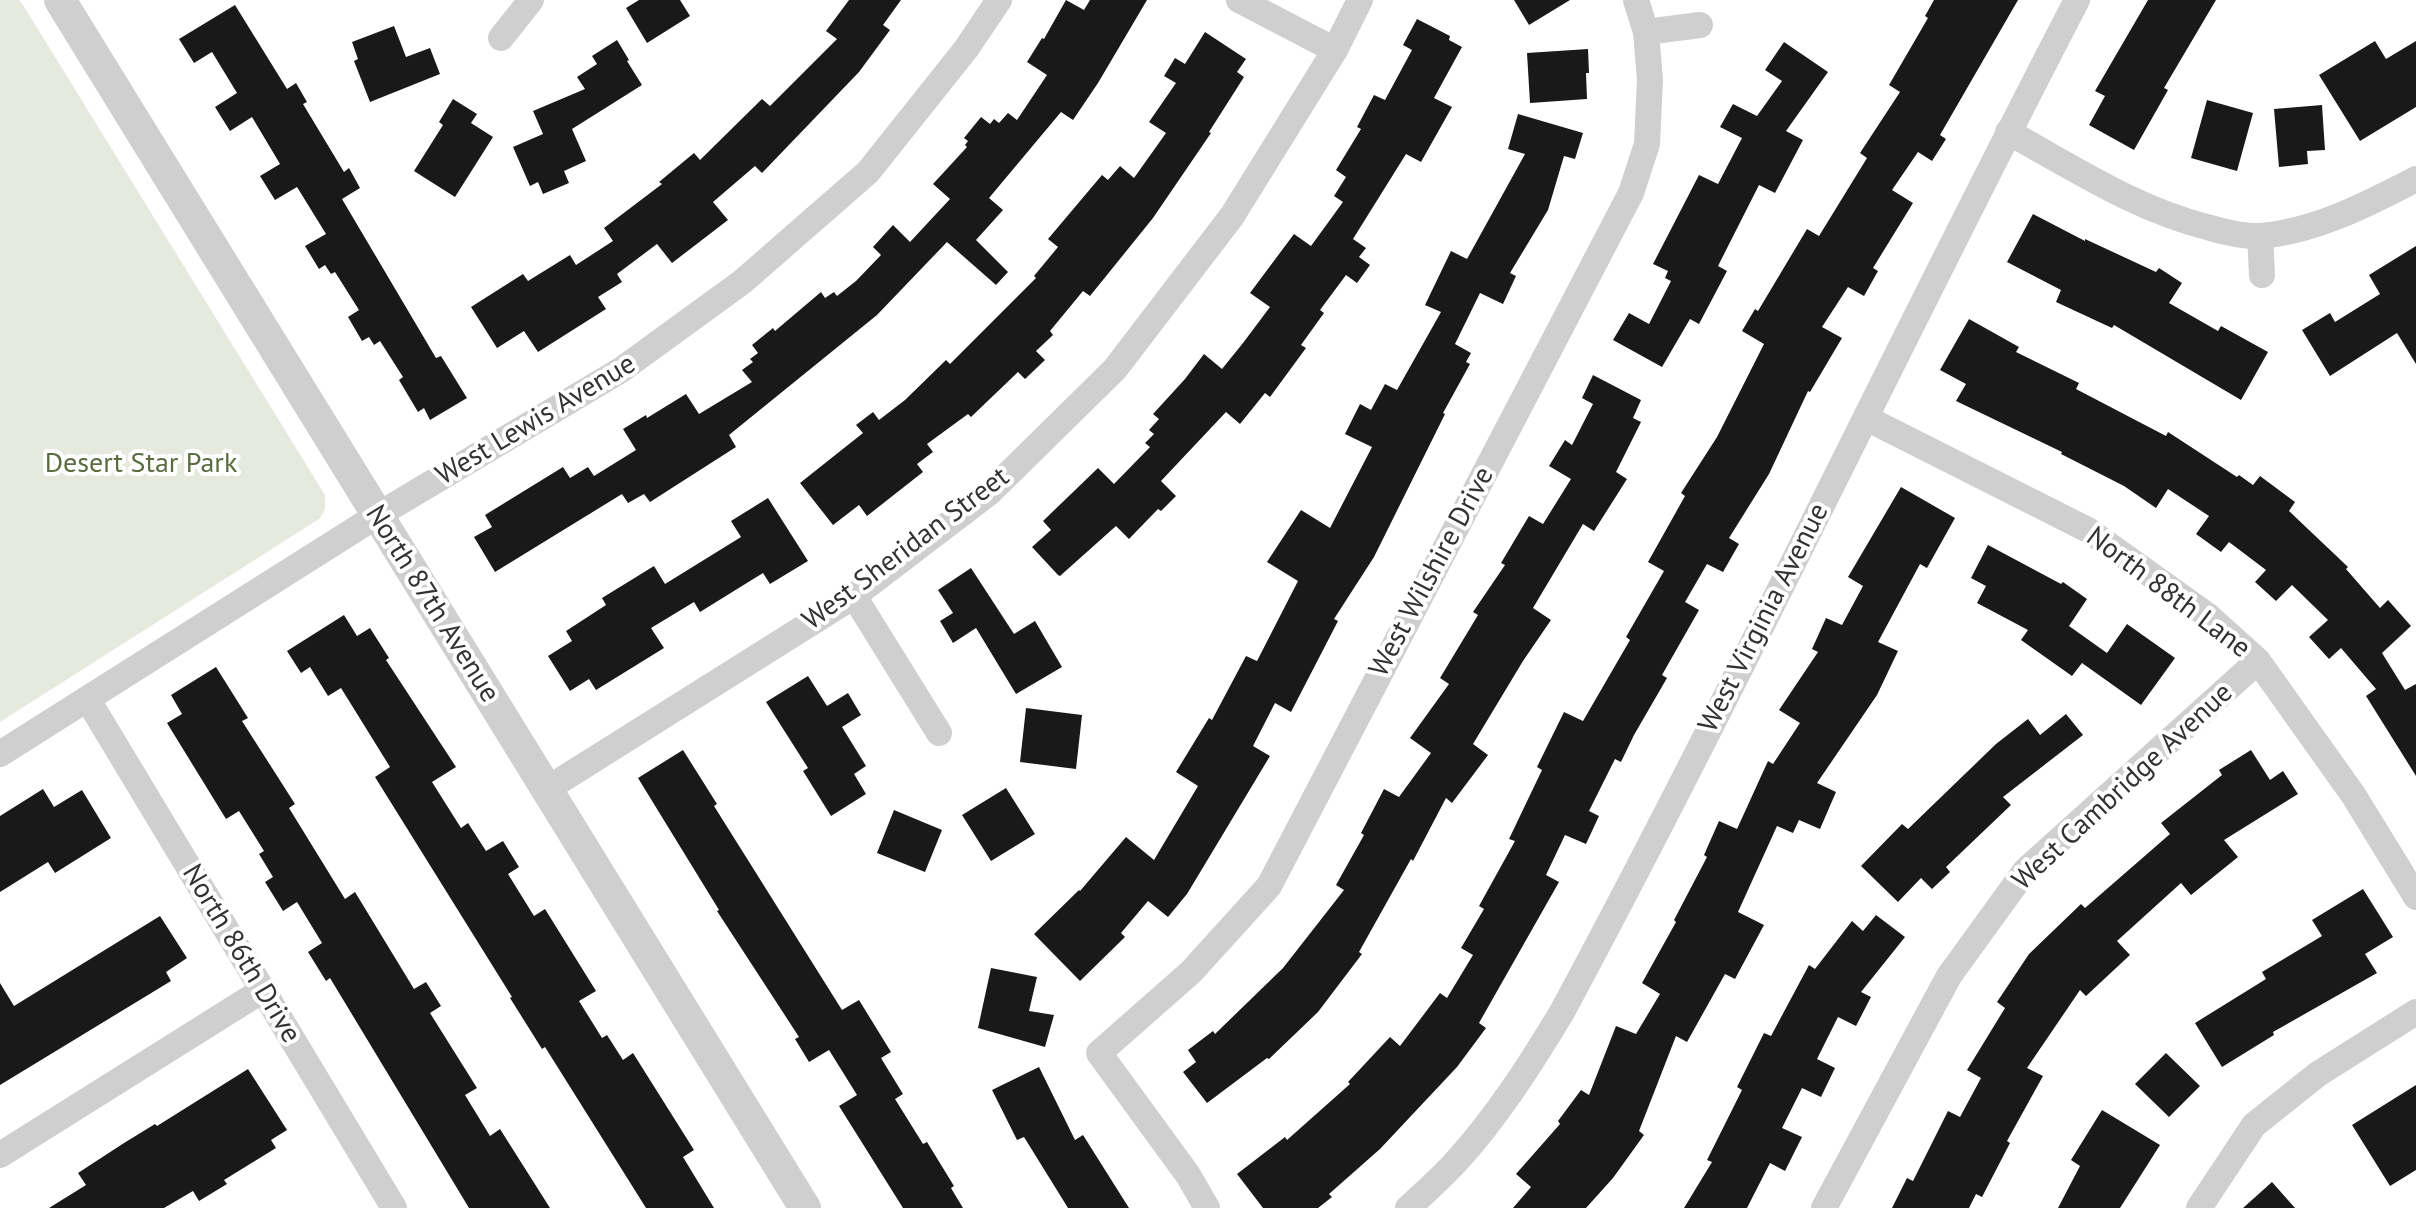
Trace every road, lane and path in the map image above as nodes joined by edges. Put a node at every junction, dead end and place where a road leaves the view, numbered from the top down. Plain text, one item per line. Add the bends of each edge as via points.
1 (60, 0) edge
2 (531, 0) edge
3 (999, 0) edge
4 (1239, 0) edge
5 (1360, 0) edge
6 (1636, 0) edge
7 (2077, 0) edge
8 (1700, 25) dead end
9 (1646, 32) junction
10 (501, 38) dead end
11 (1335, 50) junction
12 (2008, 132) junction
13 (2416, 179) edge
14 (2260, 236) junction
15 (2262, 275) dead end
16 (1866, 418) junction
17 (378, 515) junction
18 (854, 596) junction
19 (2258, 661) junction
20 (88, 700) junction
21 (939, 733) dead end
22 (0, 754) edge
23 (547, 789) junction
24 (2416, 897) edge
25 (263, 990) junction
26 (2416, 1012) edge
27 (0, 1155) edge
28 (394, 1208) edge
29 (805, 1208) edge
30 (1207, 1208) edge
31 (1408, 1208) edge
32 (1824, 1208) edge
33 (2199, 1208) edge

1 - 17 street, North 87th Avenue
2 - 10 street
3 - 17 street, West Lewis Avenue via 868,172 742,282 621,370
4 - 11 street
5 - 11 street, West Sheridan Street
6 - 9 street
7 - 12 street, West Virginia Avenue
8 - 9 street
9 - 30 street, West Wilshire Drive via 1647,144 1631,193 1269,886 1191,972 1099,1053
11 - 18 street, West Sheridan Street via 1232,216 1115,369 989,493
12 - 14 street via 2173,219
12 - 16 street, West Virginia Avenue
13 - 14 street via 2310,227
14 - 15 street
16 - 19 street, North 88th Lane via 2088,530 2207,615
16 - 31 street, West Virginia Avenue via 1562,1012 1502,1103 1454,1164
17 - 20 street, West Lewis Avenue
17 - 23 street, North 87th Avenue
18 - 21 street
18 - 23 street, West Sheridan Street
19 - 24 street, North 88th Lane via 2354,796
19 - 32 street, West Cambridge Avenue via 2025,871 1949,976
20 - 22 street, West Lewis Avenue
20 - 25 street, North 86th Drive
23 - 29 street, North 87th Avenue
25 - 27 street
25 - 28 street, North 86th Drive
26 - 33 street via 2318,1074 2254,1125

